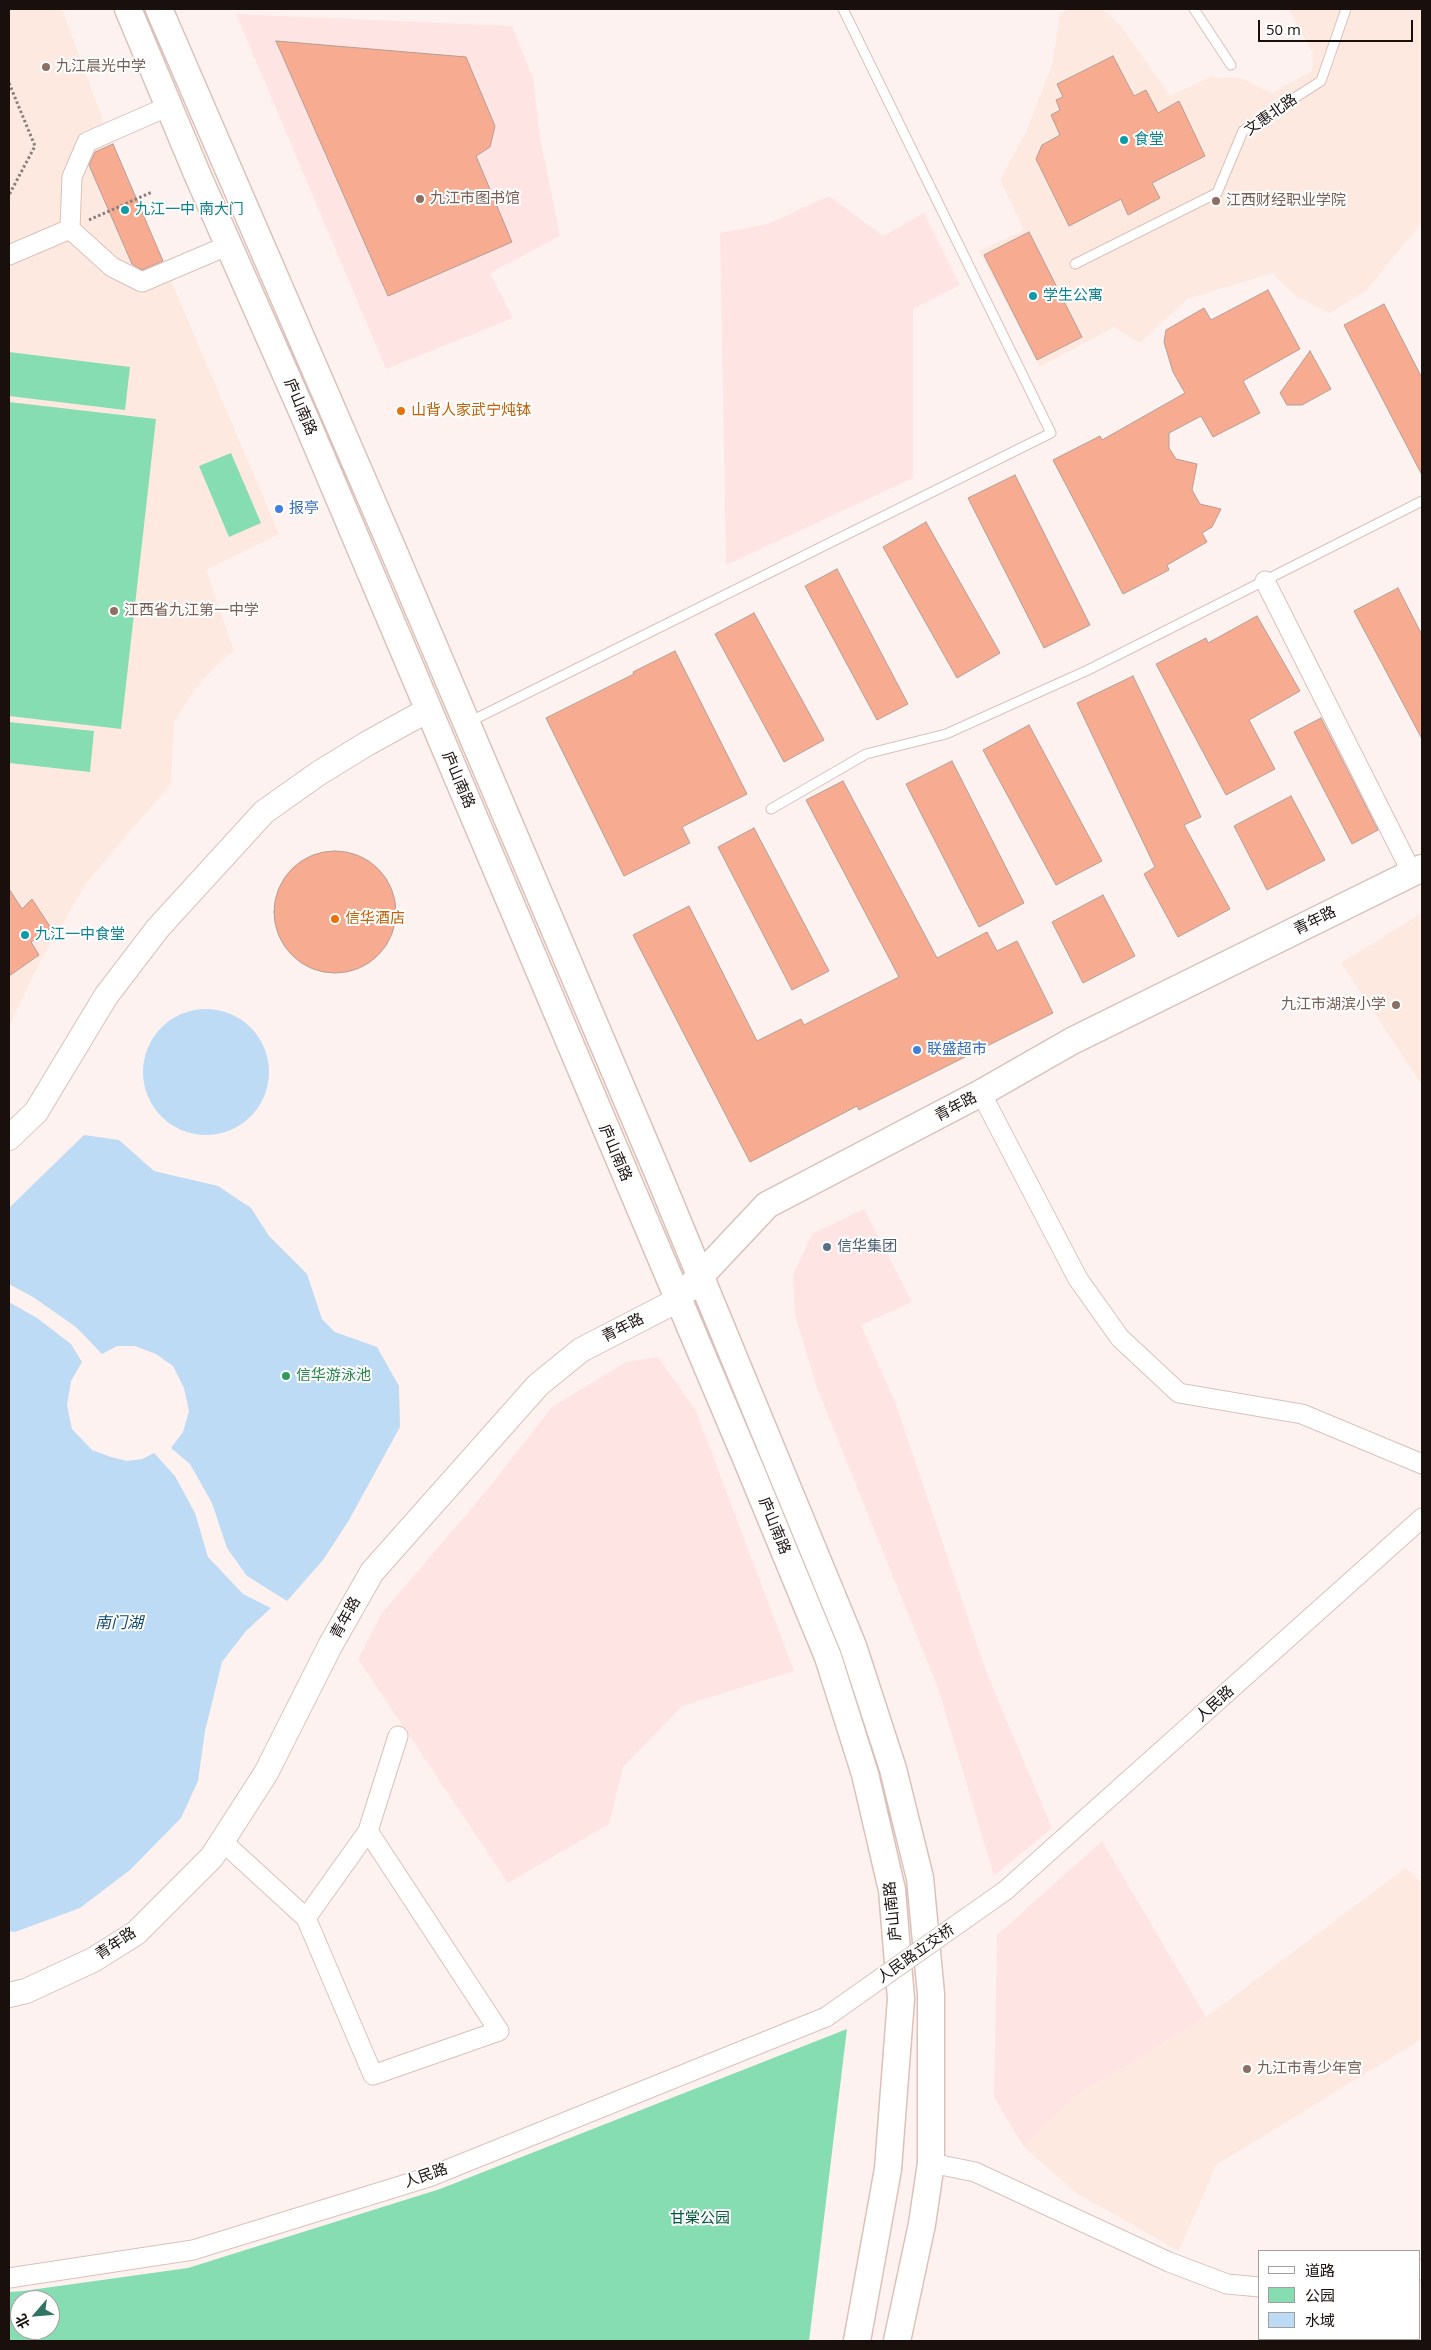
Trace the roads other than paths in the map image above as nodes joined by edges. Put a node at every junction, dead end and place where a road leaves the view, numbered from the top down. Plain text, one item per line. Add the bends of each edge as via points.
1 (128, 9) edge
2 (159, 9) edge
3 (843, 9) edge
4 (1194, 9) edge
5 (1346, 9) edge
6 (1231, 65) dead end
7 (169, 106) junction
8 (70, 228) junction
9 (229, 244) junction
10 (9, 255) edge
11 (1075, 264) dead end
12 (1422, 501) edge
13 (1265, 581) junction
14 (428, 710) junction
15 (467, 723) junction
16 (771, 809) dead end
17 (1417, 870) edge
18 (981, 1094) junction
19 (9, 1138) edge
20 (700, 1277) junction
21 (678, 1300) junction
22 (1422, 1464) edge
23 (1422, 1518) edge
24 (398, 1736) dead end
25 (368, 1831) junction
26 (222, 1841) junction
27 (1006, 1890) joint
28 (306, 1918) junction
29 (9, 1995) edge
30 (826, 2017) joint
31 (931, 2163) junction
32 (9, 2278) edge
33 (1258, 2287) edge
34 (857, 2341) edge
35 (897, 2341) edge

1 - 7 main road, 庐山南路
2 - 15 main road, 庐山南路
3 - 15 lane via 1051,433
4 - 6 lane
5 - 11 lane, 文惠北路 via 1321,81 1243,131 1217,193
7 - 8 street via 87,142 72,177
7 - 9 main road, 庐山南路
8 - 9 street via 112,267 142,282
8 - 10 street
9 - 14 main road, 庐山南路
12 - 13 lane
13 - 16 lane via 1088,670 946,734 866,754
13 - 17 street
14 - 19 street via 343,758 264,812 158,928 106,996 36,1112
14 - 21 main road, 庐山南路
15 - 20 main road, 庐山南路
17 - 18 main road, 青年路 via 1072,1041
18 - 20 main road, 青年路 via 767,1206
18 - 22 street via 1078,1279 1120,1338 1179,1393 1302,1414
20 - 21 main road, 青年路
20 - 31 main road, 庐山南路 via 854,1646 893,1769 920,1878 924,1917 931,1994
21 - 26 street, 青年路 via 581,1350 538,1385 372,1572 330,1646 266,1773
21 - 34 main road, 庐山南路 via 828,1657 865,1774 892,1890 901,1999 888,2169
23 - 27 street, 人民路
24 - 25 street
25 - 28 street
25 - 28 street via 499,2031 373,2075
26 - 28 street
26 - 29 street, 青年路 via 212,1857 136,1933 93,1960 26,1991
27 - 30 street, 人民路立交桥, bridge
30 - 32 street, 人民路 via 429,2177 193,2250
31 - 33 street via 975,2172 1169,2262 1227,2284
31 - 35 main road, 庐山南路 via 922,2224

